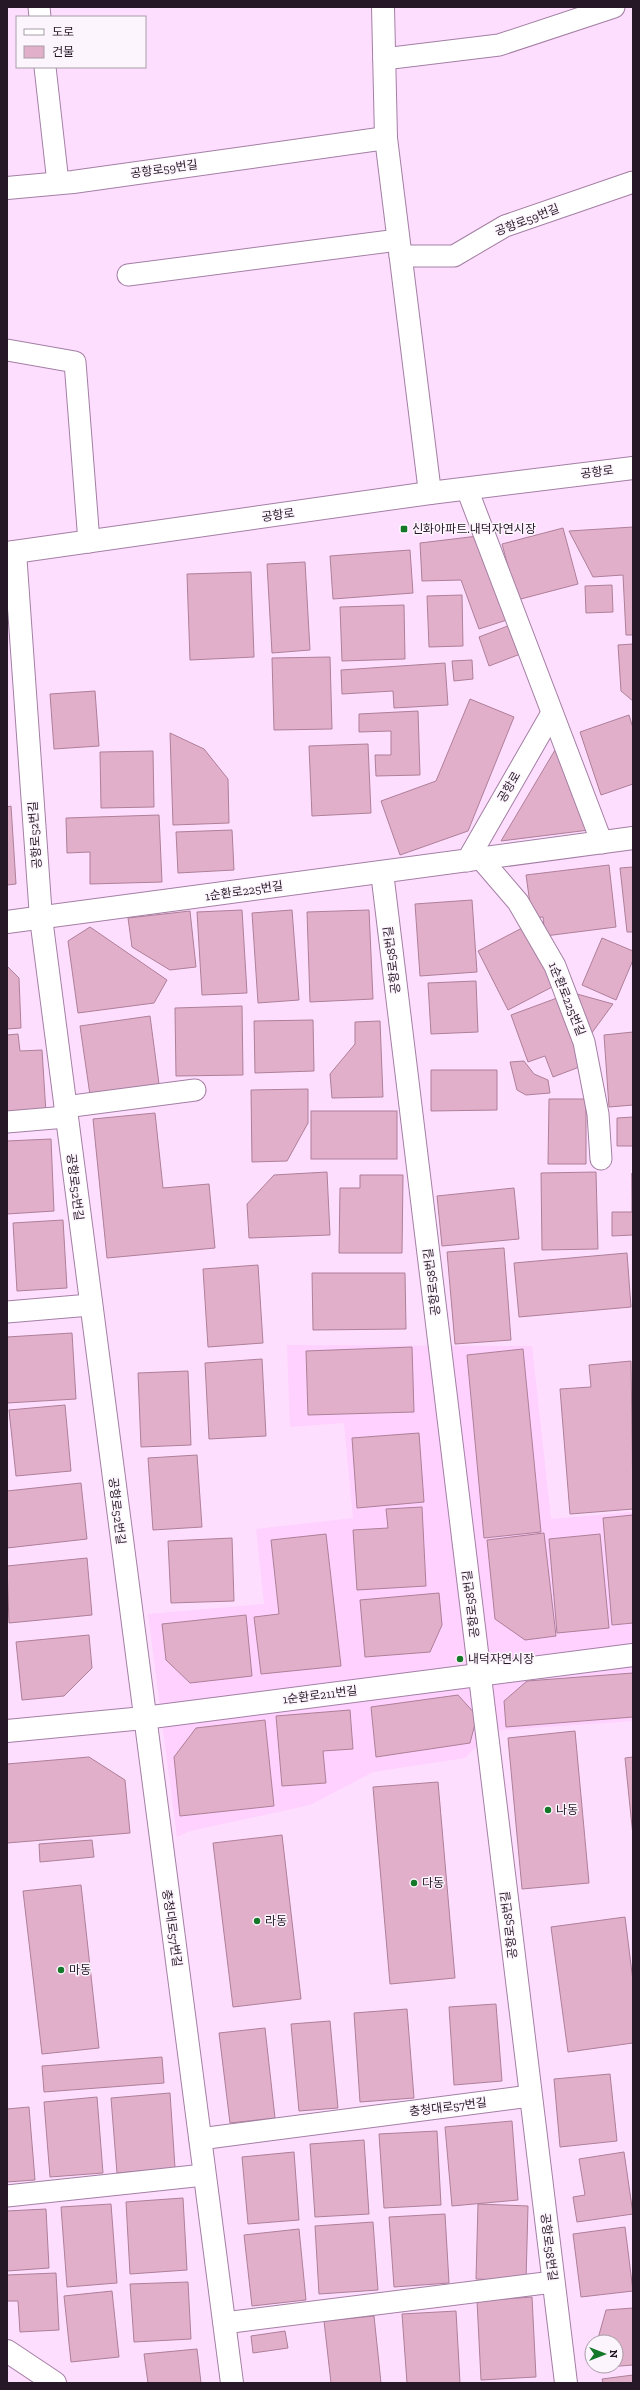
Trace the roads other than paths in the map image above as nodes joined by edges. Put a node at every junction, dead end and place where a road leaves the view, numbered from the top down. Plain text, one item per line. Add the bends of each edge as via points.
1 (383, 7) edge
2 (614, 7) edge
3 (384, 59) junction
4 (46, 68) edge
5 (386, 138) junction
6 (633, 182) edge
7 (58, 183) junction
8 (7, 188) edge
9 (399, 248) junction
10 (128, 275) dead end
11 (7, 350) edge
12 (633, 468) edge
13 (467, 489) junction
14 (430, 493) junction
15 (89, 542) junction
16 (11, 553) edge
17 (552, 713) junction
18 (633, 838) edge
19 (602, 842) junction
20 (474, 860) junction
21 (382, 872) junction
22 (41, 918) junction
23 (7, 922) edge
24 (195, 1090) dead end
25 (66, 1112) junction
26 (7, 1122) edge
27 (601, 1160) dead end
28 (90, 1304) junction
29 (7, 1312) edge
30 (633, 1655) edge
31 (479, 1675) junction
32 (144, 1718) junction
33 (7, 1731) edge
34 (530, 2096) junction
35 (200, 2139) junction
36 (204, 2175) junction
37 (7, 2196) edge
38 (553, 2282) junction
39 (224, 2323) junction
40 (7, 2351) edge
41 (55, 2383) edge
42 (232, 2383) edge
43 (566, 2383) edge

1 - 3 street
2 - 3 lane via 499,45
3 - 5 street
4 - 7 lane
5 - 7 street, 공항로59번길
5 - 9 street
6 - 9 lane, 공항로59번길 via 505,226 454,256
7 - 8 street, 공항로59번길
9 - 10 lane, 공항로59번길
9 - 14 street
11 - 15 lane via 75,362
12 - 13 street, 공항로
13 - 14 street, 공항로
13 - 17 lane
14 - 15 street, 공항로
15 - 16 street, 공항로
16 - 22 street, 공항로52번길
17 - 19 lane
17 - 20 lane, 공항로
18 - 19 street, 1순환로225번길
19 - 20 street, 1순환로225번길
20 - 21 street, 1순환로225번길
20 - 27 lane, 1순환로225번길 via 518,902 555,966 584,1042 598,1114
21 - 22 street, 1순환로225번길
21 - 31 street, 공항로58번길
22 - 23 street, 1순환로225번길
22 - 25 street, 공항로52번길
24 - 25 lane
25 - 26 lane
25 - 28 street, 공항로52번길
28 - 29 lane
28 - 32 street, 공항로52번길
30 - 31 street, 1순환로211번길
31 - 32 street, 1순환로211번길
31 - 34 street, 공항로58번길
32 - 33 street, 1순환로211번길
32 - 35 street, 충청대로57번길
34 - 35 lane, 충청대로57번길
34 - 38 street, 공항로58번길
35 - 36 street, 충청대로57번길
36 - 37 lane
36 - 39 street, 충청대로57번길
38 - 39 lane
38 - 43 street, 공항로58번길
39 - 42 street, 충청대로57번길
40 - 41 street

